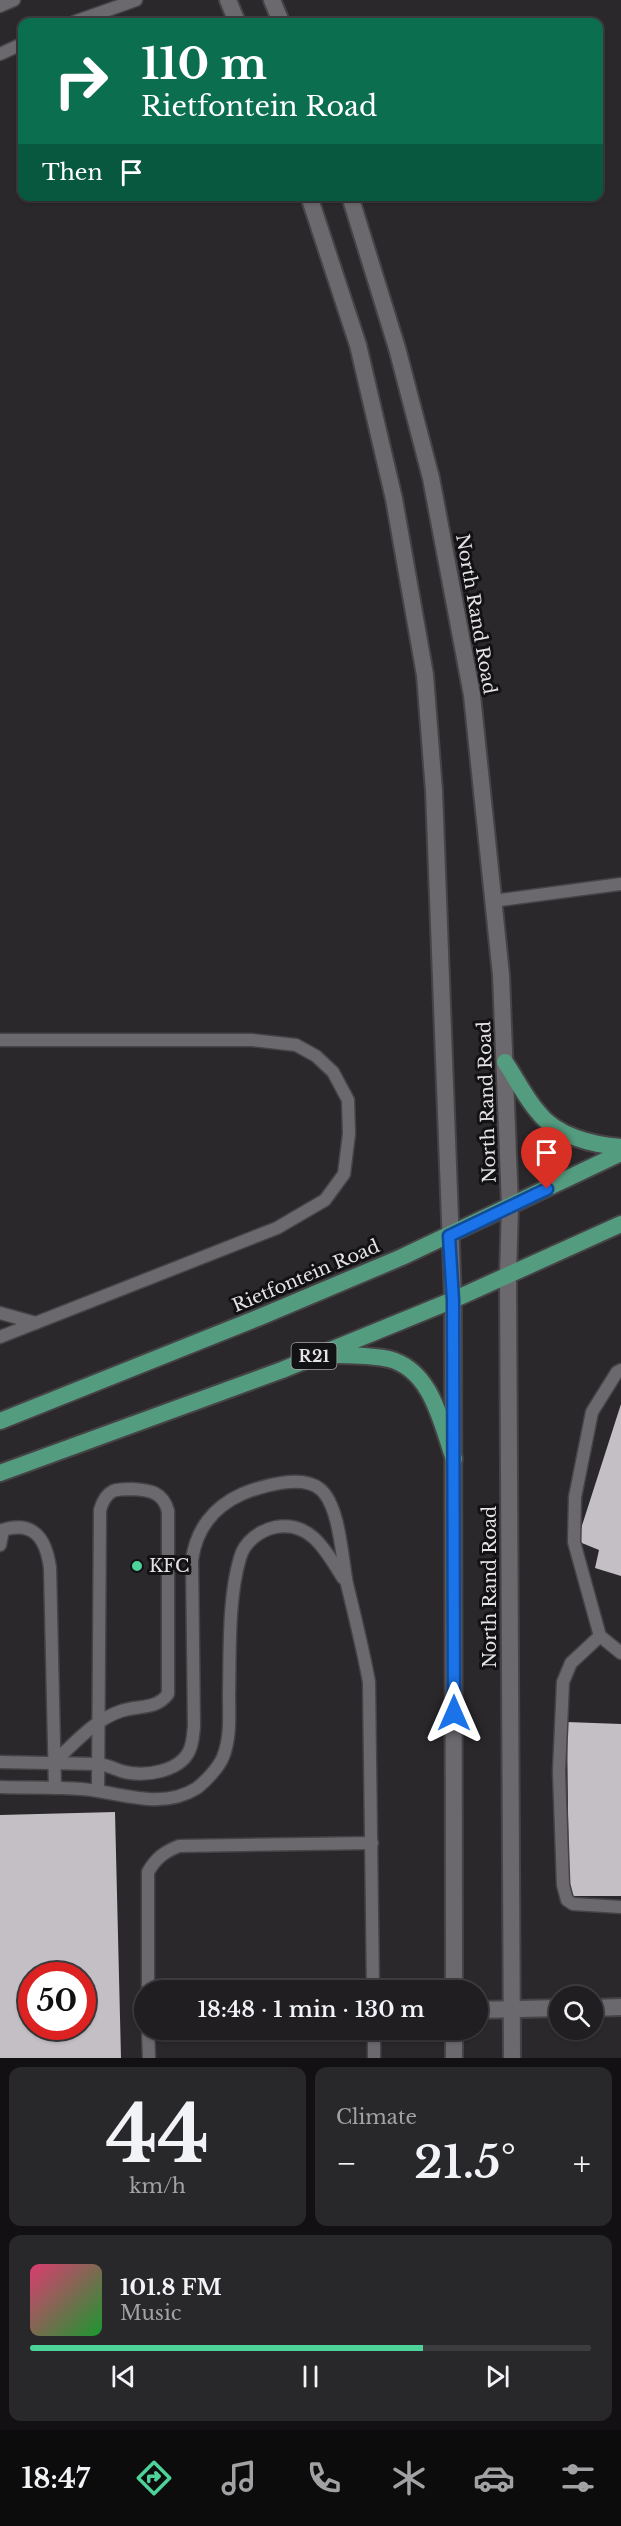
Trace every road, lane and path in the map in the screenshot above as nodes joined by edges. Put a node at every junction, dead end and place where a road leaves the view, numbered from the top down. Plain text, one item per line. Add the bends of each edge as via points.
1 (14, 0) edge
2 (136, 0) edge
3 (228, 0) edge
4 (272, 0) edge
5 (0, 6) edge
6 (85, 18) edge
7 (235, 18) edge
8 (279, 18) edge
9 (18, 46) edge
10 (0, 54) edge
11 (311, 201) edge
12 (352, 201) edge
13 (621, 884) edge
14 (493, 901) junction
15 (0, 1040) edge
16 (505, 1062) junction
17 (621, 1147) edge
18 (621, 1153) edge
19 (510, 1206) junction
20 (621, 1224) edge
21 (449, 1236) junction
22 (508, 1276) junction
23 (453, 1300) junction
24 (0, 1313) edge
25 (36, 1323) junction
26 (0, 1337) edge
27 (319, 1354) junction
28 (621, 1370) edge
29 (0, 1421) edge
30 (454, 1459) junction
31 (0, 1473) edge
32 (2, 1531) edge
33 (0, 1545) edge
34 (347, 1584) junction
35 (600, 1636) junction
36 (621, 1653) edge
37 (99, 1721) junction
38 (0, 1762) edge
39 (54, 1762) junction
40 (98, 1764) junction
41 (0, 1787) edge
42 (55, 1788) junction
43 (98, 1791) junction
44 (372, 1843) junction
45 (621, 1906) edge
46 (148, 1980) edge
47 (374, 1980) edge
48 (454, 1980) edge
49 (621, 2007) edge
50 (549, 2008) edge
51 (603, 2008) edge
52 (512, 2009) junction
53 (488, 2010) edge
54 (148, 2040) edge
55 (374, 2040) edge
56 (454, 2040) edge
57 (149, 2058) edge
58 (374, 2058) edge
59 (454, 2058) edge
60 (512, 2058) edge

1 - 5 lane
2 - 6 lane
3 - 7 main road
4 - 8 main road
9 - 10 lane
11 - 21 main road, North Rand Road via 358,345 394,499 425,675 434,791
12 - 14 main road, North Rand Road via 397,348 431,478 472,695
13 - 14 lane
14 - 16 main road, North Rand Road
15 - 25 lane via 252,1040 296,1045 333,1072 348,1100 350,1134 344,1174 325,1200 277,1228
16 - 17 main road via 539,1114 565,1134
16 - 19 main road, North Rand Road
18 - 19 main road, Rietfontein Road
19 - 21 main road, Rietfontein Road
19 - 22 main road, North Rand Road
20 - 22 main road, R21
21 - 23 main road, North Rand Road
21 - 29 main road, Rietfontein Road
22 - 23 main road, R21
22 - 52 main road, North Rand Road
23 - 27 main road, R21
23 - 30 main road, North Rand Road
24 - 25 lane
25 - 26 lane
27 - 30 main road via 388,1359 419,1376
27 - 31 main road, R21
28 - 35 lane via 592,1412 574,1497 574,1542
30 - 48 main road, North Rand Road
32 - 33 lane
32 - 39 lane via 27,1528 35,1532 48,1552
34 - 40 lane via 336,1524 321,1489 307,1483 265,1486 228,1502 202,1529 192,1560 191,1748 171,1768 158,1772 132,1773
34 - 43 lane via 318,1540 307,1532 292,1526 260,1532 240,1556 234,1594 229,1731 223,1757 198,1787 166,1800
34 - 44 lane via 369,1682
35 - 36 lane
35 - 45 lane via 571,1663 563,1682 563,1885 567,1900 573,1904
37 - 37 lane via 100,1510 111,1491 147,1490 165,1501 168,1512 168,1694 154,1706 124,1710
37 - 39 lane
37 - 40 lane
38 - 39 lane
39 - 40 lane
39 - 42 lane
40 - 43 lane
41 - 42 lane
42 - 43 lane
44 - 46 lane via 179,1845 164,1852 147,1872
44 - 47 lane
49 - 51 main road
50 - 52 main road
52 - 53 main road
52 - 60 main road, North Rand Road
54 - 57 lane
55 - 58 lane
56 - 59 main road

